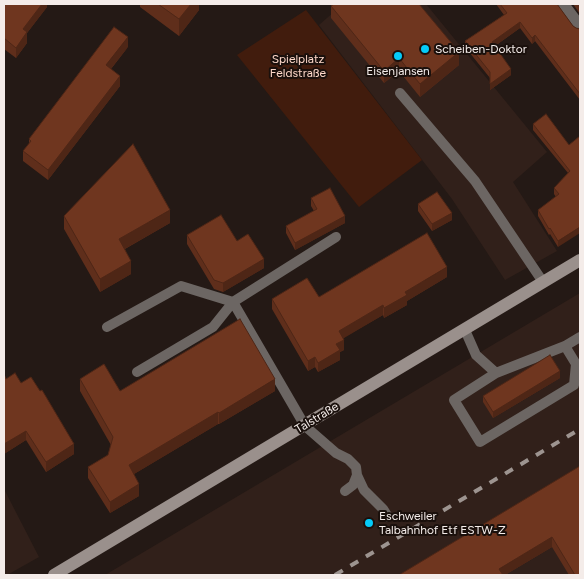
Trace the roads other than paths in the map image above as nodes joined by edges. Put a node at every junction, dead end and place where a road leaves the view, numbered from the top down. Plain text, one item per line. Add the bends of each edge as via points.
1 (563, 4) edge
2 (580, 27) edge
3 (400, 93) dead end
4 (336, 237) dead end
5 (580, 260) edge
6 (543, 282) junction
7 (233, 302) junction
8 (107, 327) dead end
9 (465, 330) junction
10 (580, 336) edge
11 (565, 346) junction
12 (137, 372) dead end
13 (496, 373) junction
14 (305, 426) junction
15 (357, 475) junction
16 (345, 491) dead end
17 (388, 517) dead end
18 (54, 575) edge

1 - 2 street
3 - 6 lane via 475,181
4 - 7 lane
5 - 6 main road, Talstraße
6 - 9 main road, Talstraße
7 - 8 lane via 181,286
7 - 12 lane via 213,327
7 - 14 lane
9 - 13 lane via 476,354
9 - 14 main road, Talstraße
10 - 11 lane
11 - 13 lane
11 - 13 lane via 576,364 574,385 480,442 454,400
14 - 15 lane via 336,453 348,459 356,467
14 - 18 main road, Talstraße
15 - 16 lane via 353,485
15 - 17 lane via 364,490

